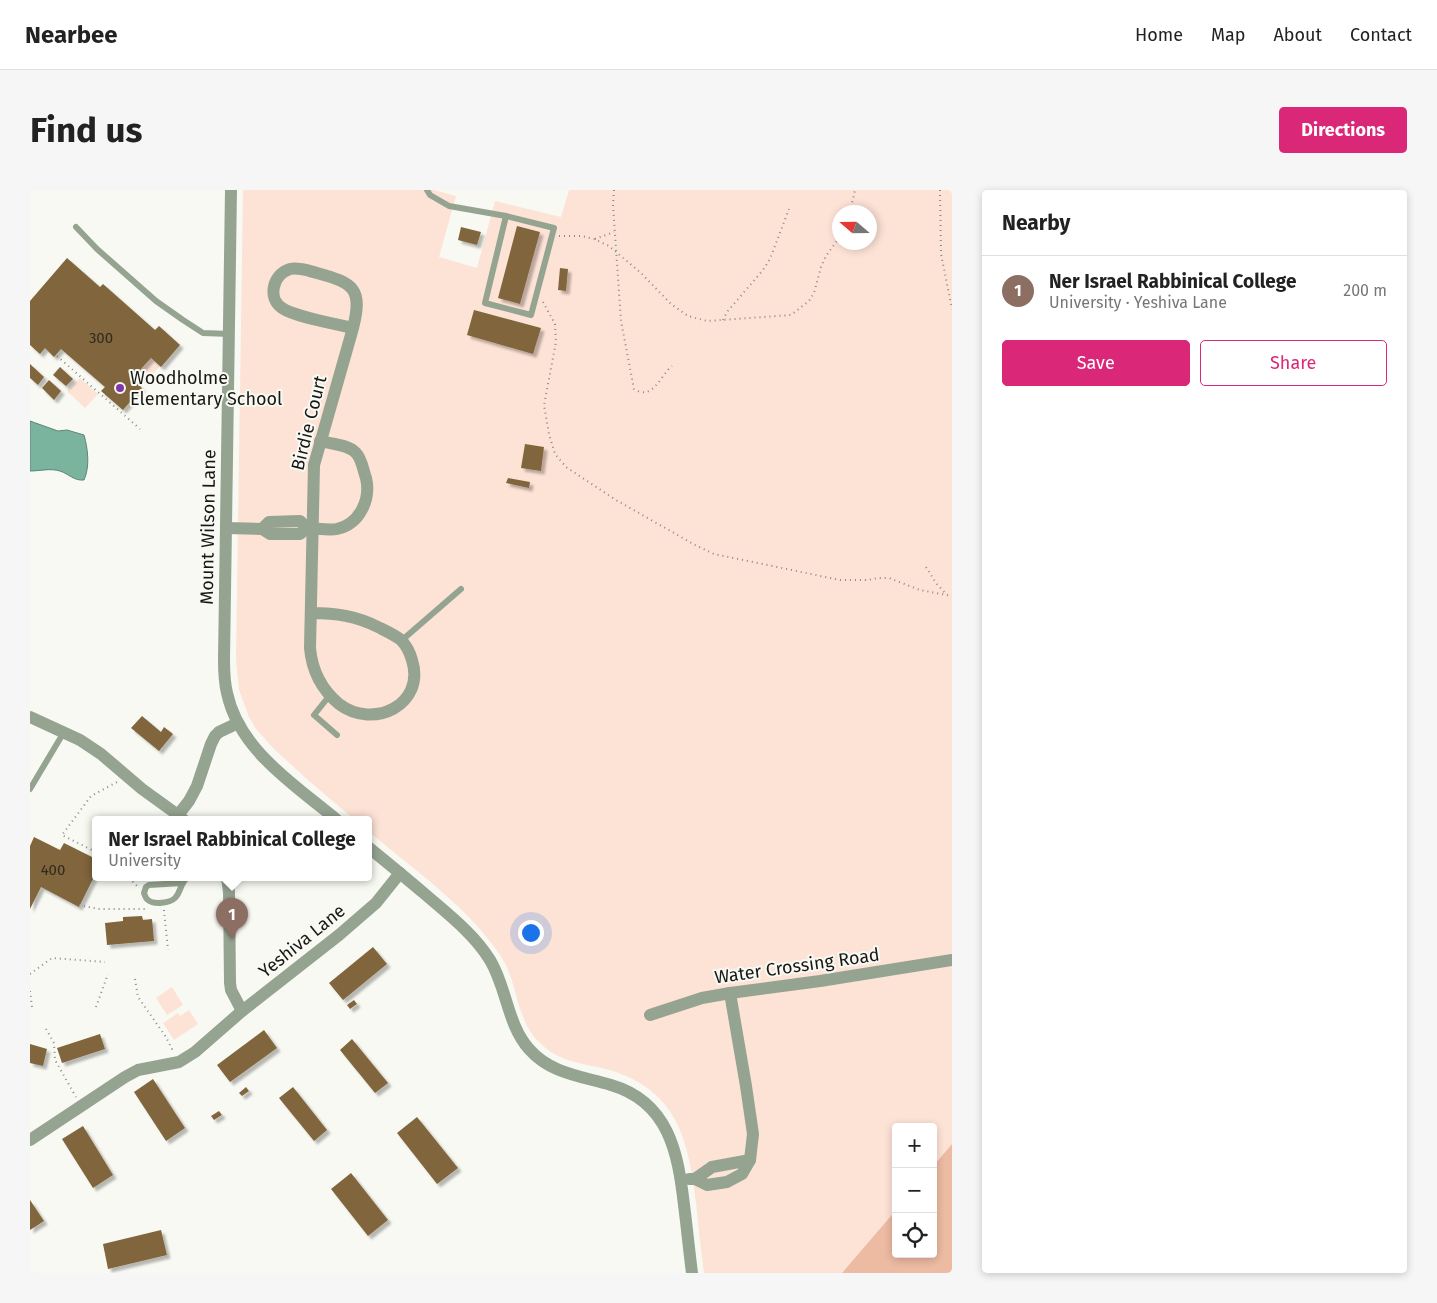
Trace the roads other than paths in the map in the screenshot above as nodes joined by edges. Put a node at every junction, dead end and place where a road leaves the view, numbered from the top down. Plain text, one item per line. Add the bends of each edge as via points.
1 (231, 190) edge
2 (427, 190) edge
3 (506, 216) junction
4 (76, 227) dead end
5 (353, 328) junction
6 (230, 334) junction
7 (320, 441) junction
8 (226, 528) junction
9 (310, 528) junction
10 (461, 590) dead end
11 (312, 613) junction
12 (402, 641) junction
13 (330, 695) junction
14 (30, 717) edge
15 (238, 723) junction
16 (64, 732) junction
17 (337, 735) dead end
18 (30, 789) edge
19 (178, 816) edge
20 (182, 816) edge
21 (332, 816) edge
22 (372, 850) edge
23 (400, 873) junction
24 (184, 881) edge
25 (227, 881) edge
26 (182, 883) junction
27 (952, 960) edge
28 (730, 993) junction
29 (242, 1011) junction
30 (650, 1015) dead end
31 (30, 1140) edge
32 (750, 1160) junction
33 (695, 1178) junction
34 (681, 1180) junction
35 (692, 1273) edge

1 - 6 street, Mount Wilson Lane
2 - 3 lane via 449,206
3 - 3 lane via 485,303 531,315 554,228
4 - 6 lane via 156,301 183,320 203,333
5 - 5 street, Birdie Court via 356,296 345,282 295,269 286,271 277,279 273,296 281,307 291,313
5 - 7 street, Birdie Court
6 - 8 street, Mount Wilson Lane
7 - 9 street, Birdie Court via 314,464
7 - 9 street via 344,446 357,454 368,488 363,509 350,523 335,530
8 - 9 street via 262,529 269,522 300,522
8 - 15 street, Mount Wilson Lane via 224,677
9 - 11 street, Birdie Court
10 - 12 lane
11 - 12 street via 358,618
11 - 13 street, Birdie Court via 310,648 313,668
12 - 13 street, Birdie Court via 412,657 415,677 409,695 399,706 380,714 364,714 347,709
13 - 17 lane via 314,715
14 - 16 street
15 - 20 street via 215,736
15 - 21 street, Mount Wilson Lane via 266,760
16 - 18 lane
16 - 19 street via 101,754
22 - 23 street
23 - 29 street, Yeshiva Lane via 376,903
23 - 34 street via 466,930 483,951 495,970 513,1024 538,1058 562,1072 624,1090 654,1111 670,1134
24 - 26 lane
25 - 29 street, Yeshiva Lane via 230,983
26 - 26 lane via 149,885 144,893 152,902 170,901 177,896
27 - 28 street, Water Crossing Road
28 - 30 street, Water Crossing Road via 702,998
28 - 32 street via 753,1134
29 - 31 street, Yeshiva Lane via 196,1052 176,1063 138,1070 125,1076
32 - 33 street via 712,1167
32 - 33 street via 742,1174 727,1182 707,1185
33 - 34 street
34 - 35 street

